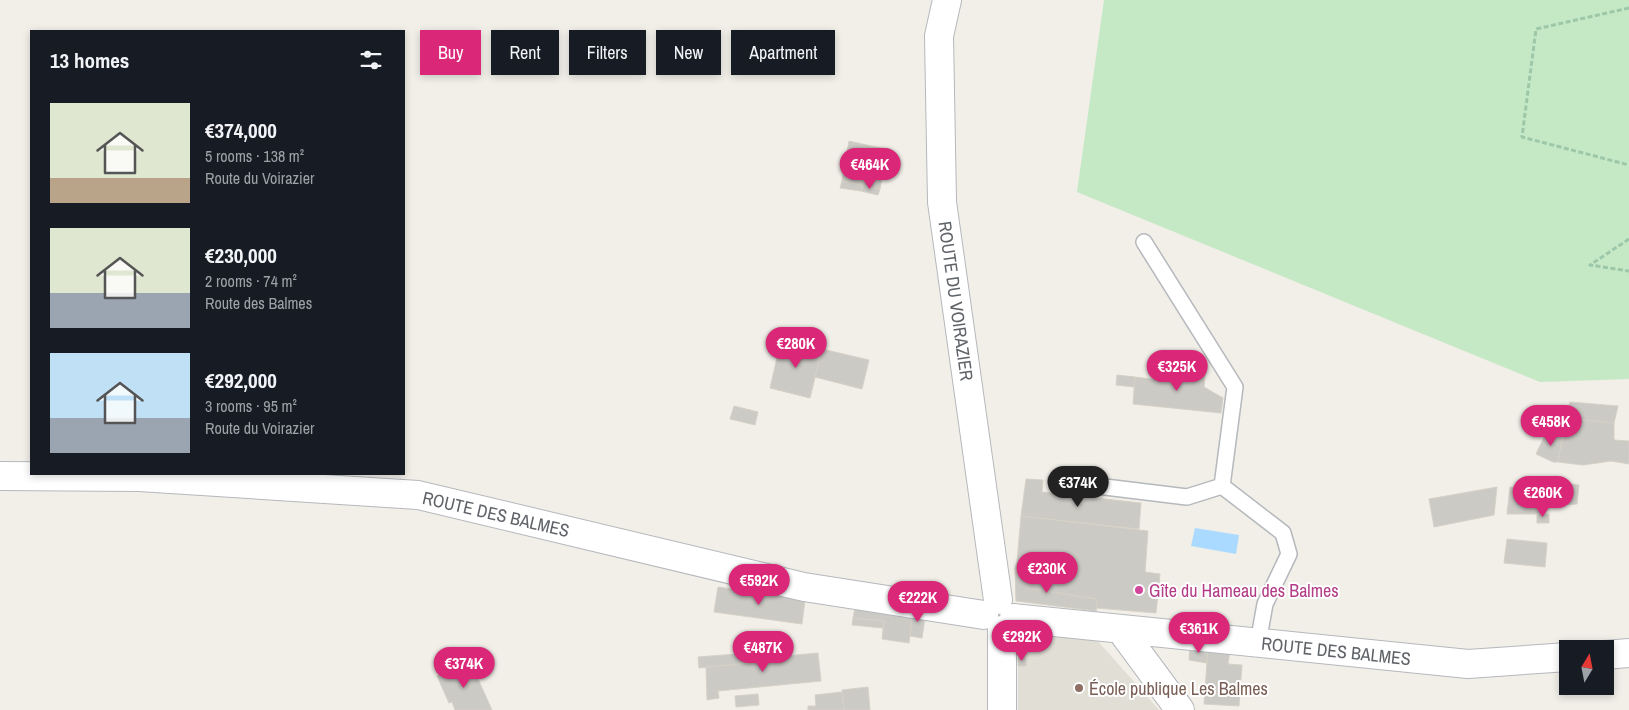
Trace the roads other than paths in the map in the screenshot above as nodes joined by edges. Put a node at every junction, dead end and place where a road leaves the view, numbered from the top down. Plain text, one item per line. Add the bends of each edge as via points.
1 (947, 0) edge
2 (1144, 242) dead end
3 (0, 476) edge
4 (1056, 481) dead end
5 (1222, 486) junction
6 (1000, 616) junction
7 (1121, 630) junction
8 (1258, 643) junction
9 (1629, 653) edge
10 (1614, 654) edge
11 (1559, 658) edge
12 (1002, 710) edge
13 (1180, 710) edge

1 - 6 street, ROUTE DU VOIRAZIER via 939,36 942,202
2 - 5 lane via 1235,387
3 - 6 street, ROUTE DES BALMES via 139,478 418,495 804,587
4 - 5 lane via 1187,497
5 - 8 lane via 1283,533 1289,554 1265,604
6 - 7 street, ROUTE DES BALMES
6 - 12 street, ROUTE DU VOIRAZIER
7 - 8 street, ROUTE DES BALMES
7 - 13 street
8 - 11 street, ROUTE DES BALMES via 1468,664
9 - 10 street

